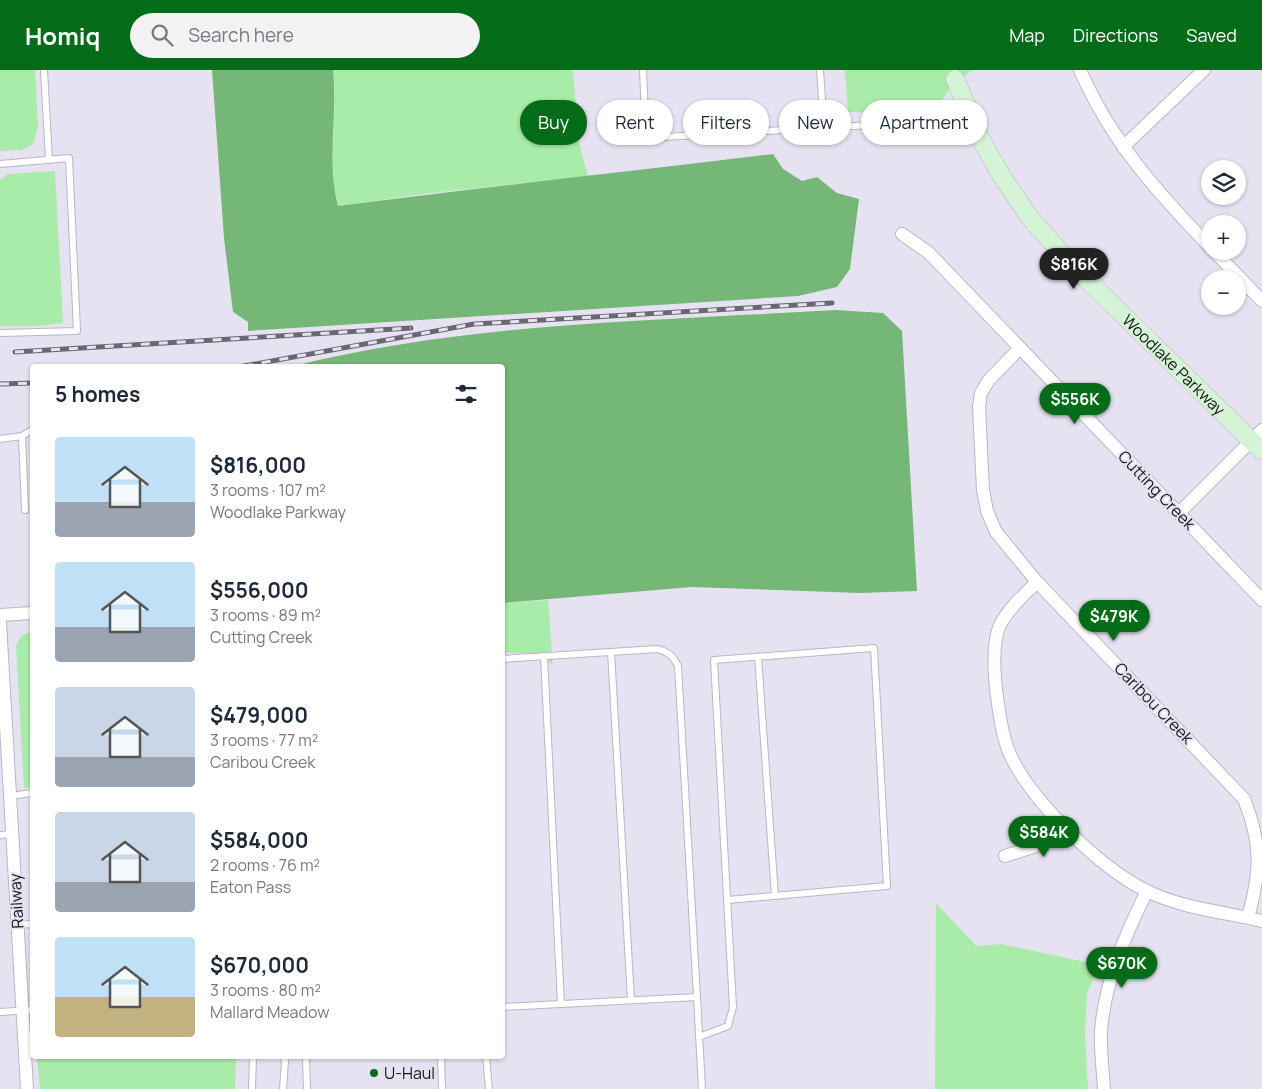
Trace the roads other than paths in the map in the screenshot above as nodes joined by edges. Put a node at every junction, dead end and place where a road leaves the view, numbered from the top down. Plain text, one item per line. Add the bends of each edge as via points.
1 (44, 70) edge
2 (643, 70) edge
3 (820, 70) edge
4 (1080, 70) edge
5 (1204, 70) edge
6 (955, 79) dead end
7 (822, 100) edge
8 (964, 100) edge
9 (779, 131) edge
10 (984, 145) edge
11 (1123, 146) junction
12 (49, 160) junction
13 (0, 164) edge
14 (902, 234) dead end
15 (1201, 238) edge
16 (1223, 260) edge
17 (1262, 301) edge
18 (0, 332) edge
19 (1020, 348) junction
20 (30, 431) edge
21 (22, 436) junction
22 (0, 439) edge
23 (1258, 441) edge
24 (25, 510) dead end
25 (1178, 513) junction
26 (1037, 582) junction
27 (1262, 600) edge
28 (30, 613) edge
29 (0, 614) edge
30 (0, 622) edge
31 (611, 652) junction
32 (544, 656) junction
33 (758, 657) junction
34 (505, 659) edge
35 (30, 794) edge
36 (10, 796) junction
37 (1061, 822) junction
38 (6, 835) edge
39 (1004, 856) dead end
40 (1147, 892) junction
41 (775, 896) junction
42 (728, 900) junction
43 (1248, 918) junction
44 (1262, 920) edge
45 (30, 924) edge
46 (18, 925) junction
47 (697, 996) junction
48 (632, 1000) junction
49 (561, 1004) junction
50 (505, 1007) edge
51 (28, 1010) edge
52 (0, 1012) edge
53 (699, 1037) junction
54 (253, 1059) edge
55 (284, 1059) edge
56 (306, 1059) edge
57 (441, 1059) edge
58 (486, 1059) edge
59 (27, 1089) edge
60 (252, 1089) edge
61 (283, 1089) edge
62 (307, 1089) edge
63 (442, 1089) edge
64 (489, 1089) edge
65 (702, 1089) edge
66 (1104, 1089) edge

1 - 12 lane
2 - 9 lane via 646,138
3 - 7 lane
4 - 11 street via 1089,91
5 - 11 street
6 - 8 street, Woodlake Parkway
10 - 23 street, Woodlake Parkway via 1032,220 1073,266
11 - 15 street via 1157,193
12 - 13 lane
12 - 18 lane via 69,158 77,331
14 - 19 street, Cutting Creek via 929,253
16 - 17 street
19 - 25 street, Cutting Creek
19 - 26 street, Caribou Creek via 981,393 983,490 996,532
20 - 21 lane
21 - 22 lane
21 - 24 lane
23 - 25 street
25 - 27 street, Cutting Creek
26 - 37 street via 1000,626 995,648 995,678 1000,723 1009,752 1022,777
26 - 43 street, Caribou Creek via 1244,799 1258,833 1262,855
28 - 29 street
30 - 36 street, Railway
31 - 32 lane
31 - 47 lane via 657,649 668,652 678,666
31 - 48 lane
32 - 34 lane
32 - 49 lane
33 - 41 lane
33 - 41 lane via 874,648 886,886
33 - 42 lane via 714,660
35 - 36 lane
36 - 38 street, Railway
37 - 39 street via 1036,846
37 - 40 street via 1094,856
38 - 46 street, Railway
40 - 43 street via 1175,902
40 - 66 street via 1120,950 1104,1007 1101,1033
41 - 42 lane
42 - 53 lane via 733,1007 728,1026
43 - 44 street
45 - 46 lane
46 - 51 street, Railway
47 - 48 lane
47 - 53 lane
48 - 49 lane
49 - 50 lane
51 - 52 lane
51 - 59 street, Railway
53 - 65 lane
54 - 60 lane
55 - 61 lane
56 - 62 lane
57 - 63 lane
58 - 64 lane

